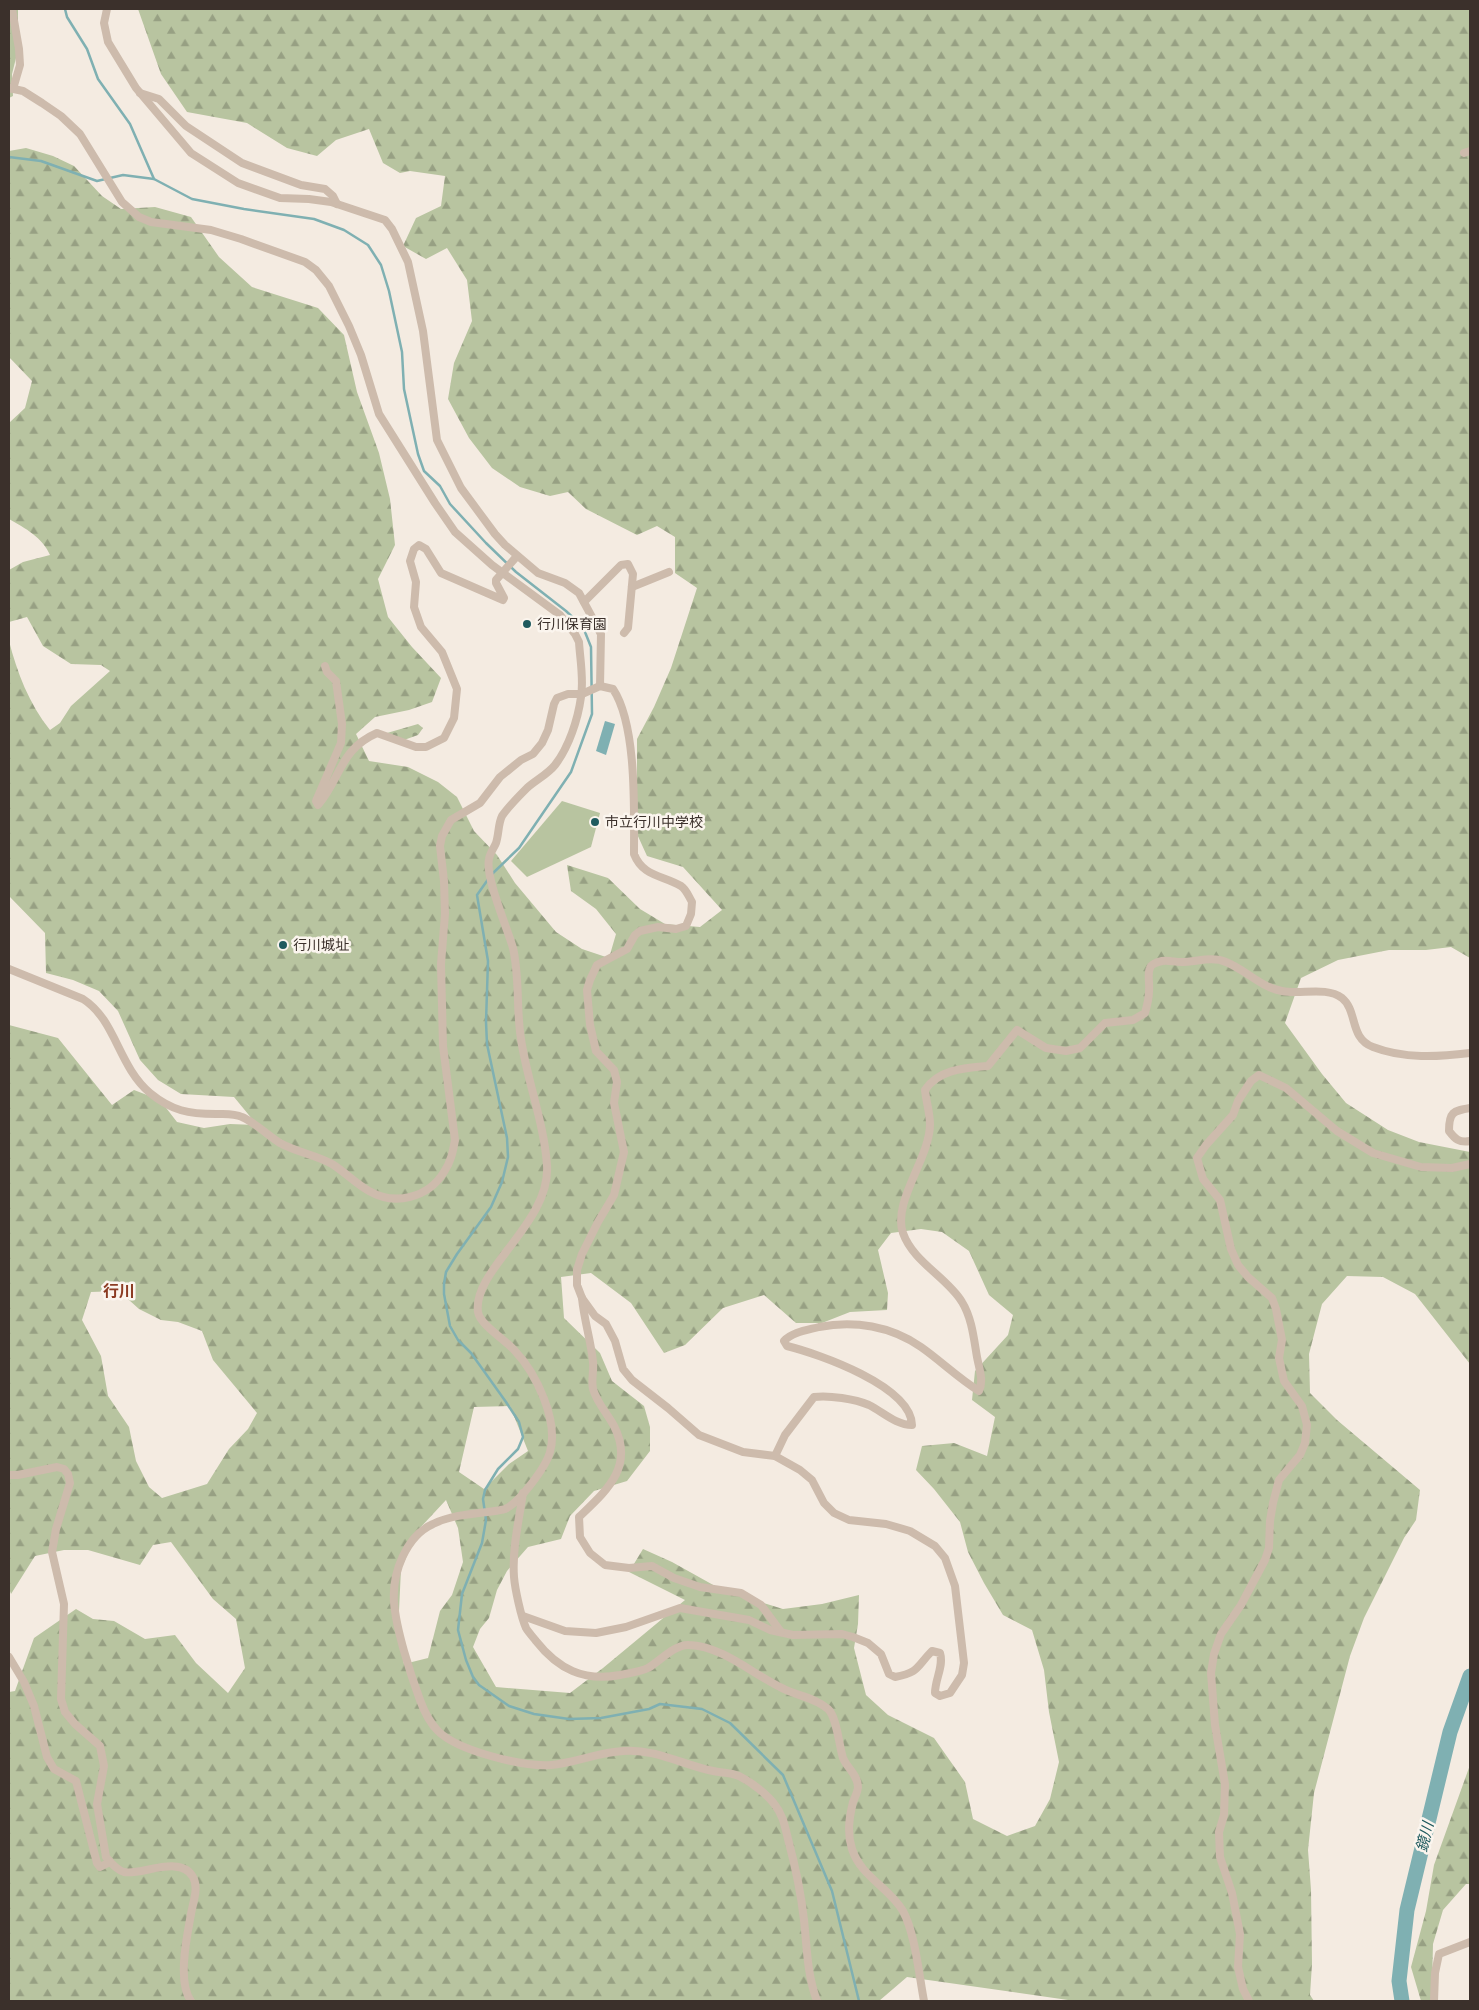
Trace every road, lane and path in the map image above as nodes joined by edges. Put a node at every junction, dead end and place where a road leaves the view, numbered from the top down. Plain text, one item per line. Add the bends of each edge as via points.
1 (12, 9) edge
2 (107, 9) edge
3 (11, 89) edge
4 (140, 93) junction
5 (337, 204) junction
6 (517, 556) junction
7 (503, 572) junction
8 (669, 572) dead end
9 (632, 588) junction
10 (584, 602) junction
11 (624, 633) dead end
12 (325, 666) dead end
13 (600, 686) junction
14 (582, 694) junction
15 (9, 969) edge
16 (1470, 1053) edge
17 (1470, 1108) edge
18 (1470, 1141) edge
19 (1470, 1164) edge
20 (582, 1298) junction
21 (775, 1456) junction
22 (9, 1474) edge
23 (523, 1493) junction
24 (523, 1616) junction
25 (781, 1632) junction
26 (9, 1658) edge
27 (110, 1862) junction
28 (1470, 1942) edge
29 (191, 2001) edge
30 (817, 2001) edge
31 (924, 2001) edge
32 (1249, 2001) edge
33 (1434, 2001) edge

1 - 3 street via 20,65
2 - 4 street via 104,23 108,42
3 - 7 street via 22,91 61,116 80,134 122,202 139,217 151,222 212,230 305,262 316,270 350,326 379,414 415,474 456,532
4 - 5 street via 158,98 186,126 242,163 301,185 324,188
4 - 5 street via 191,153 238,183 280,198
5 - 6 street via 385,220 392,229 408,262 437,440 461,488 494,534
6 - 7 street
6 - 10 street via 538,573 574,588
7 - 12 street via 496,580 503,600 441,573 426,549 419,545 414,549 410,561 416,582 414,607 421,627 442,652 457,689 454,718 444,738 426,747 416,747 377,733 365,738 351,750 318,805 316,801 341,743 342,724 336,681
7 - 14 street via 560,615 576,634
8 - 9 street
9 - 10 street via 633,574 628,564 621,566
9 - 11 street via 628,628
10 - 13 street via 601,634
13 - 14 street
13 - 20 street via 613,689 621,701 630,745 634,854 638,865 659,878 683,886 692,902 686,926 640,931 627,949 597,965 587,990 596,1051 614,1070 617,1082 614,1103 624,1152 614,1195 577,1270 577,1285
14 - 15 street via 557,698 548,730 533,754 500,777 480,803 451,820 442,836 445,914 440,964 443,1046 455,1140 444,1173 417,1196 396,1200 368,1191 332,1164 281,1143 242,1117 194,1114 171,1108 149,1092 128,1070 104,1020 92,1005
14 - 23 street via 565,749 554,767 525,790 501,818 496,845 488,862 519,976 521,1040 547,1164 547,1178 540,1202 527,1226 487,1280 479,1298 478,1311 480,1319 514,1349 532,1372 544,1398 551,1428 551,1448
16 - 21 street via 1423,1056 1371,1047 1360,1039 1348,1007 1333,993 1283,992 1215,959 1153,964 1149,969 1146,1013 1133,1020 1105,1023 1080,1048 1066,1051 1046,1048 1017,1030 988,1066 946,1072 930,1082 925,1090 930,1125 900,1219 903,1234 912,1249 962,1302 976,1353 982,1385 979,1391 919,1346 879,1326 835,1324 805,1330 787,1338 784,1341 786,1346 813,1352 885,1387 912,1416 912,1425 903,1425 867,1404 825,1395 814,1397 785,1435
17 - 18 street via 1450,1115 1448,1131 1455,1140
19 - 32 street via 1452,1168 1422,1167 1373,1153 1337,1131 1286,1088 1259,1075 1251,1080 1242,1094 1234,1115 1197,1158 1203,1180 1220,1200 1230,1249 1238,1265 1272,1298 1282,1340 1279,1358 1284,1381 1302,1406 1307,1425 1300,1455 1280,1480 1273,1503 1265,1560 1221,1634 1211,1673 1215,1725 1225,1784 1224,1815 1219,1832 1220,1857 1232,1893 1240,1934 1238,1966
20 - 21 street via 606,1324 623,1368 632,1380 699,1435 743,1452
20 - 25 street via 593,1363 593,1387 614,1427 621,1452 615,1479 579,1517 580,1537 590,1553 605,1565 652,1566 700,1587 741,1593 761,1605
21 - 25 street via 812,1480 824,1503 834,1513 849,1520 886,1524 910,1531 935,1546 945,1558 955,1586 964,1663 962,1675 950,1693 940,1696 935,1693 942,1660 940,1653 932,1651 919,1668 909,1675 895,1678 888,1674 881,1654 853,1637
22 - 27 street via 57,1467 68,1474 70,1483 52,1552 64,1604 61,1699 65,1712 100,1746 104,1766 97,1804 106,1857
23 - 24 street via 514,1553 514,1578
23 - 30 street via 507,1508 436,1522 418,1534 401,1561 394,1586 398,1627 420,1700 432,1723 459,1745 516,1762 549,1765 624,1750 651,1753 745,1778 774,1803 783,1818 795,1863 808,1968
24 - 25 street via 565,1631 596,1633 626,1628 680,1608 750,1620
24 - 31 street via 526,1628 541,1647 561,1666 576,1674 618,1676 645,1670 688,1644 737,1660 783,1689 829,1709 844,1760 856,1777 858,1788 848,1830 852,1851 864,1872 902,1910 908,1924
26 - 27 street via 34,1706 47,1757 54,1769 76,1781 97,1863 100,1867
27 - 29 street via 124,1872 181,1867 194,1878 196,1889 187,1936 184,1979
28 - 33 street via 1439,1954

